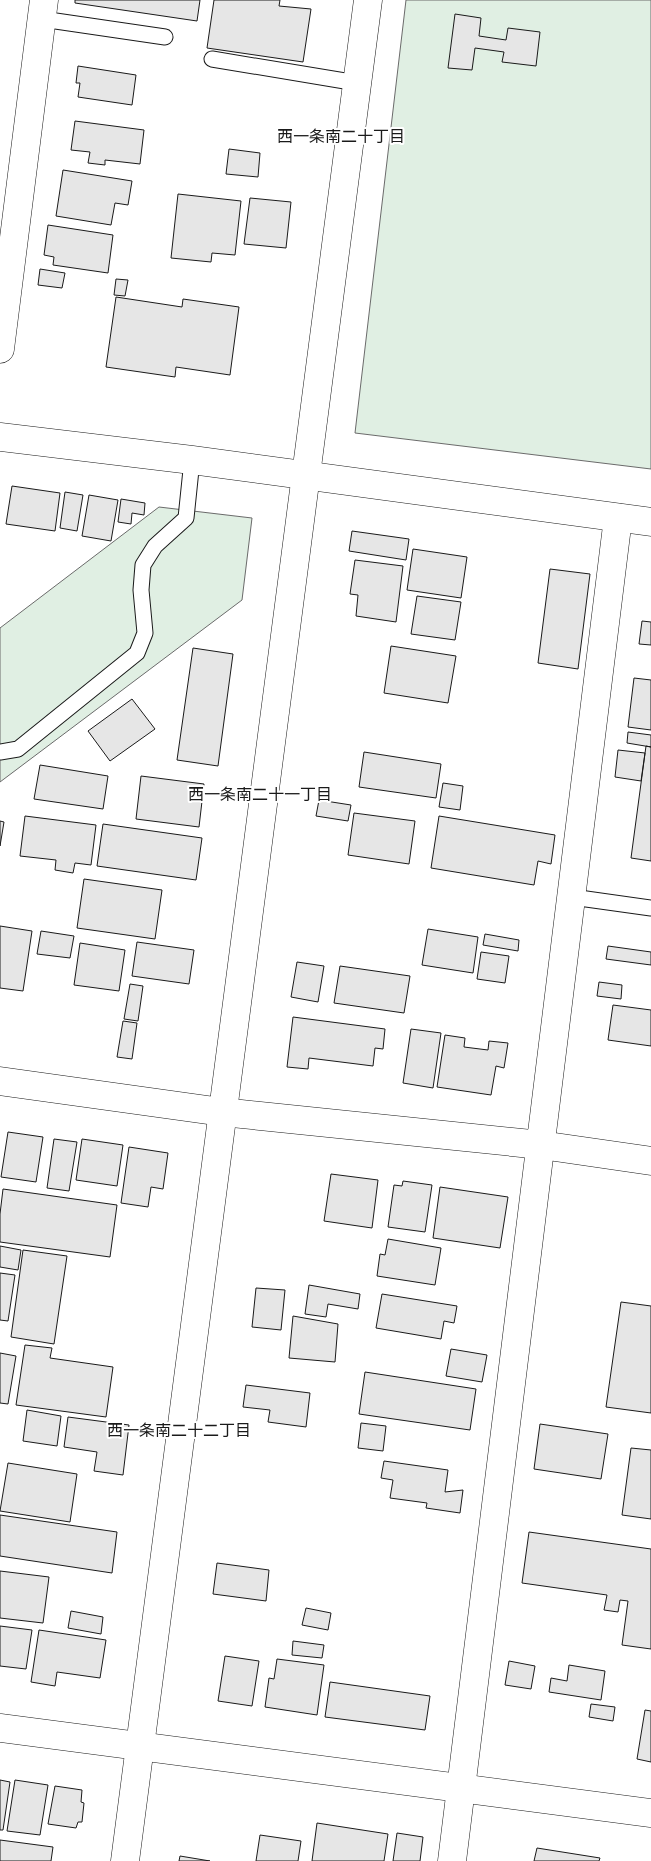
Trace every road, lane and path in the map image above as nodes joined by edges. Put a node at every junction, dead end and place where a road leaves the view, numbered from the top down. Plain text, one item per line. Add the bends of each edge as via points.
1 (368, 0) edge
2 (43, 10) edge
3 (165, 38) dead end
4 (212, 59) dead end
5 (357, 83) junction
6 (0, 349) edge
7 (0, 437) edge
8 (192, 460) junction
9 (305, 476) junction
10 (618, 518) junction
11 (651, 522) edge
12 (0, 752) edge
13 (572, 897) junction
14 (651, 908) edge
15 (0, 1081) edge
16 (222, 1112) junction
17 (541, 1145) junction
18 (651, 1161) edge
19 (0, 1728) edge
20 (140, 1746) junction
21 (462, 1789) junction
22 (651, 1813) edge
23 (125, 1861) edge
24 (452, 1861) edge

1 - 5 street
2 - 3 lane
2 - 6 street
4 - 5 lane
5 - 9 street
7 - 8 street
8 - 9 street
8 - 12 lane via 186,518 155,546 143,565 141,590 145,633 137,653 18,749
9 - 10 street
9 - 16 street
10 - 11 street
10 - 13 street
13 - 14 lane
13 - 17 street
15 - 16 street
16 - 17 street
16 - 20 street
17 - 18 street
17 - 21 street
19 - 20 street
20 - 21 street
20 - 23 street
21 - 22 street
21 - 24 street

